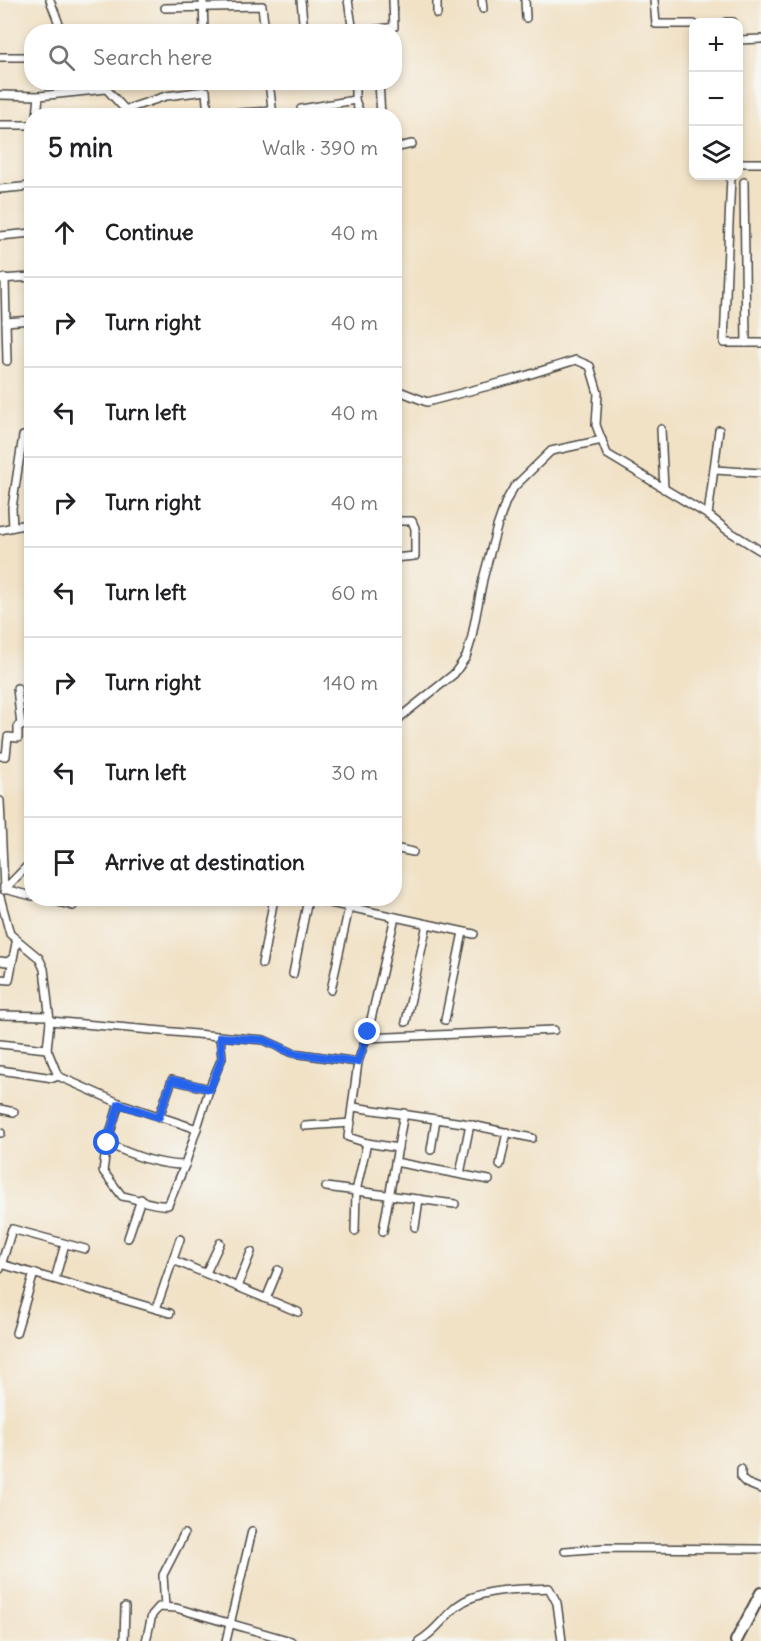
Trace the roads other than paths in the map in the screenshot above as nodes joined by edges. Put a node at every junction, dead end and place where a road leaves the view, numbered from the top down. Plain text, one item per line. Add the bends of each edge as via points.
1 (50, 0) edge
2 (301, 0) edge
3 (348, 0) edge
4 (393, 0) edge
5 (437, 0) edge
6 (482, 0) edge
7 (525, 0) edge
8 (654, 0) edge
9 (203, 3) edge
10 (165, 8) dead end
11 (483, 9) dead end
12 (437, 14) dead end
13 (526, 18) dead end
14 (59, 24) edge
15 (204, 24) edge
16 (263, 24) edge
17 (303, 24) edge
18 (352, 24) edge
19 (394, 24) edge
20 (689, 24) edge
21 (761, 39) edge
22 (743, 40) edge
23 (0, 57) edge
24 (24, 57) edge
25 (96, 90) edge
26 (107, 90) edge
27 (193, 90) edge
28 (206, 90) edge
29 (270, 90) edge
30 (355, 90) edge
31 (379, 90) edge
32 (0, 95) edge
33 (39, 96) junction
34 (355, 100) junction
35 (38, 108) edge
36 (125, 108) edge
37 (138, 108) edge
38 (208, 108) edge
39 (272, 108) edge
40 (312, 108) edge
41 (358, 108) edge
42 (381, 108) edge
43 (0, 125) edge
44 (24, 125) edge
45 (412, 144) dead end
46 (402, 146) edge
47 (743, 163) edge
48 (761, 163) edge
49 (731, 180) edge
50 (744, 182) dead end
51 (24, 187) edge
52 (0, 189) edge
53 (24, 234) edge
54 (0, 236) edge
55 (744, 237) junction
56 (728, 241) junction
57 (24, 277) edge
58 (2, 278) edge
59 (24, 321) edge
60 (6, 322) junction
61 (746, 343) junction
62 (761, 343) edge
63 (7, 361) dead end
64 (402, 392) edge
65 (661, 429) dead end
66 (719, 430) dead end
67 (24, 436) edge
68 (602, 440) junction
69 (715, 470) junction
70 (761, 473) edge
71 (664, 489) junction
72 (708, 515) junction
73 (402, 521) edge
74 (24, 525) edge
75 (13, 527) junction
76 (0, 530) edge
77 (761, 551) edge
78 (402, 557) edge
79 (17, 688) dead end
80 (402, 716) edge
81 (21, 725) junction
82 (24, 725) edge
83 (0, 756) edge
84 (0, 801) edge
85 (402, 850) edge
86 (413, 852) dead end
87 (2, 861) edge
88 (24, 869) edge
89 (1, 893) edge
90 (24, 895) edge
91 (273, 906) edge
92 (307, 906) edge
93 (340, 906) edge
94 (349, 908) junction
95 (395, 917) junction
96 (427, 924) junction
97 (463, 932) junction
98 (474, 934) dead end
99 (18, 941) junction
100 (12, 959) junction
101 (0, 961) edge
102 (262, 964) dead end
103 (293, 974) dead end
104 (0, 980) edge
105 (331, 990) dead end
106 (0, 1015) edge
107 (50, 1019) junction
108 (445, 1020) dead end
109 (406, 1022) dead end
110 (554, 1030) dead end
111 (220, 1037) junction
112 (366, 1038) junction
113 (0, 1044) edge
114 (47, 1049) junction
115 (358, 1062) junction
116 (0, 1070) edge
117 (58, 1076) junction
118 (210, 1089) junction
119 (119, 1104) junction
120 (353, 1107) junction
121 (0, 1109) edge
122 (14, 1112) dead end
123 (404, 1113) junction
124 (159, 1117) junction
125 (436, 1119) junction
126 (351, 1123) junction
127 (470, 1124) junction
128 (305, 1126) dead end
129 (197, 1130) junction
130 (507, 1132) junction
131 (532, 1138) dead end
132 (107, 1143) junction
133 (367, 1143) junction
134 (398, 1148) junction
135 (431, 1150) dead end
136 (395, 1162) junction
137 (185, 1165) junction
138 (500, 1165) dead end
139 (460, 1174) junction
140 (489, 1180) dead end
141 (326, 1187) dead end
142 (356, 1191) junction
143 (389, 1194) junction
144 (141, 1199) junction
145 (419, 1199) junction
146 (455, 1204) dead end
147 (415, 1227) dead end
148 (355, 1231) dead end
149 (382, 1231) dead end
150 (128, 1238) dead end
151 (180, 1239) dead end
152 (220, 1243) dead end
153 (65, 1244) junction
154 (85, 1249) dead end
155 (251, 1252) dead end
156 (173, 1260) junction
157 (1, 1266) edge
158 (278, 1269) dead end
159 (34, 1272) junction
160 (206, 1273) junction
161 (55, 1279) junction
162 (237, 1287) junction
163 (266, 1299) junction
164 (156, 1309) junction
165 (298, 1312) dead end
166 (170, 1313) dead end
167 (16, 1333) dead end
168 (741, 1470) dead end
169 (761, 1489) edge
170 (252, 1531) dead end
171 (184, 1534) dead end
172 (761, 1550) edge
173 (565, 1551) dead end
174 (761, 1593) edge
175 (125, 1607) dead end
176 (165, 1607) junction
177 (230, 1623) junction
178 (124, 1641) edge
179 (146, 1641) edge
180 (226, 1641) edge
181 (291, 1641) edge
182 (418, 1641) edge
183 (562, 1641) edge
184 (735, 1641) edge

1 - 14 street
2 - 17 street
3 - 18 street
4 - 19 street
5 - 12 street
6 - 11 street
7 - 13 street
8 - 20 street via 656,24
9 - 10 street
9 - 15 street
9 - 16 street via 262,6
21 - 22 street
23 - 24 street
25 - 33 street
26 - 36 street
27 - 37 street
28 - 38 street
29 - 39 street
30 - 34 street
31 - 42 street
32 - 33 street
33 - 35 street
34 - 40 street
34 - 41 street
43 - 44 street
45 - 46 street
47 - 48 street
49 - 56 street
50 - 55 street
51 - 52 street
53 - 54 street
55 - 56 street
55 - 61 street
56 - 61 street via 724,343
57 - 58 street
58 - 60 street
59 - 60 street
60 - 63 street
61 - 62 street
64 - 68 street via 427,402 576,360 590,366 598,393 596,425
65 - 71 street
66 - 69 street
67 - 75 street via 12,508
68 - 71 street via 607,454
68 - 80 street via 551,451 514,487 497,527 466,657 454,674
69 - 70 street
69 - 72 street
71 - 72 street
72 - 77 street
73 - 78 street via 412,521 415,556
74 - 75 street
75 - 76 street
79 - 81 street
81 - 82 street
81 - 83 street via 18,738 8,737 6,756
84 - 87 street
85 - 86 street
87 - 89 street
88 - 89 street
89 - 90 street
89 - 99 street via 10,934
91 - 102 street
92 - 103 street
93 - 94 street
94 - 95 street
94 - 105 street
95 - 96 street
95 - 112 street
96 - 97 street
96 - 109 street
97 - 98 street
97 - 108 street
99 - 100 street
99 - 107 street via 39,958 44,969
100 - 101 street
100 - 104 street via 9,980
106 - 107 street
107 - 111 street
107 - 114 street
110 - 112 street
111 - 115 street via 264,1040 293,1053
111 - 118 street via 222,1058
112 - 115 street
113 - 114 street
114 - 117 street
115 - 120 street
116 - 117 street
117 - 119 street
118 - 124 street via 172,1080
118 - 129 street
119 - 124 street
119 - 132 street
120 - 123 street
120 - 126 street
121 - 122 street
123 - 125 street
123 - 134 street
124 - 129 street
125 - 127 street
125 - 135 street
126 - 128 street
126 - 133 street via 348,1137
127 - 130 street
127 - 139 street
129 - 137 street
130 - 131 street
130 - 138 street
132 - 137 street via 128,1154
132 - 144 street via 103,1171 122,1196
133 - 134 street
133 - 142 street
134 - 136 street
136 - 139 street
136 - 143 street
137 - 144 street via 168,1205
139 - 140 street
141 - 142 street
142 - 143 street
142 - 148 street
143 - 145 street
143 - 149 street
144 - 150 street
145 - 146 street
145 - 147 street
151 - 156 street
152 - 160 street
153 - 154 street
153 - 157 street via 12,1229
153 - 161 street
155 - 162 street
156 - 160 street
156 - 164 street
157 - 159 street
158 - 163 street
159 - 161 street
159 - 167 street
160 - 162 street
161 - 164 street
162 - 163 street
163 - 165 street
164 - 166 street
168 - 169 street via 746,1483
170 - 177 street
171 - 176 street via 163,1575
172 - 173 street
174 - 184 street
175 - 178 street
176 - 177 street
176 - 179 street via 159,1607 152,1615
177 - 180 street
177 - 181 street
182 - 183 street via 474,1597 549,1588 557,1602

